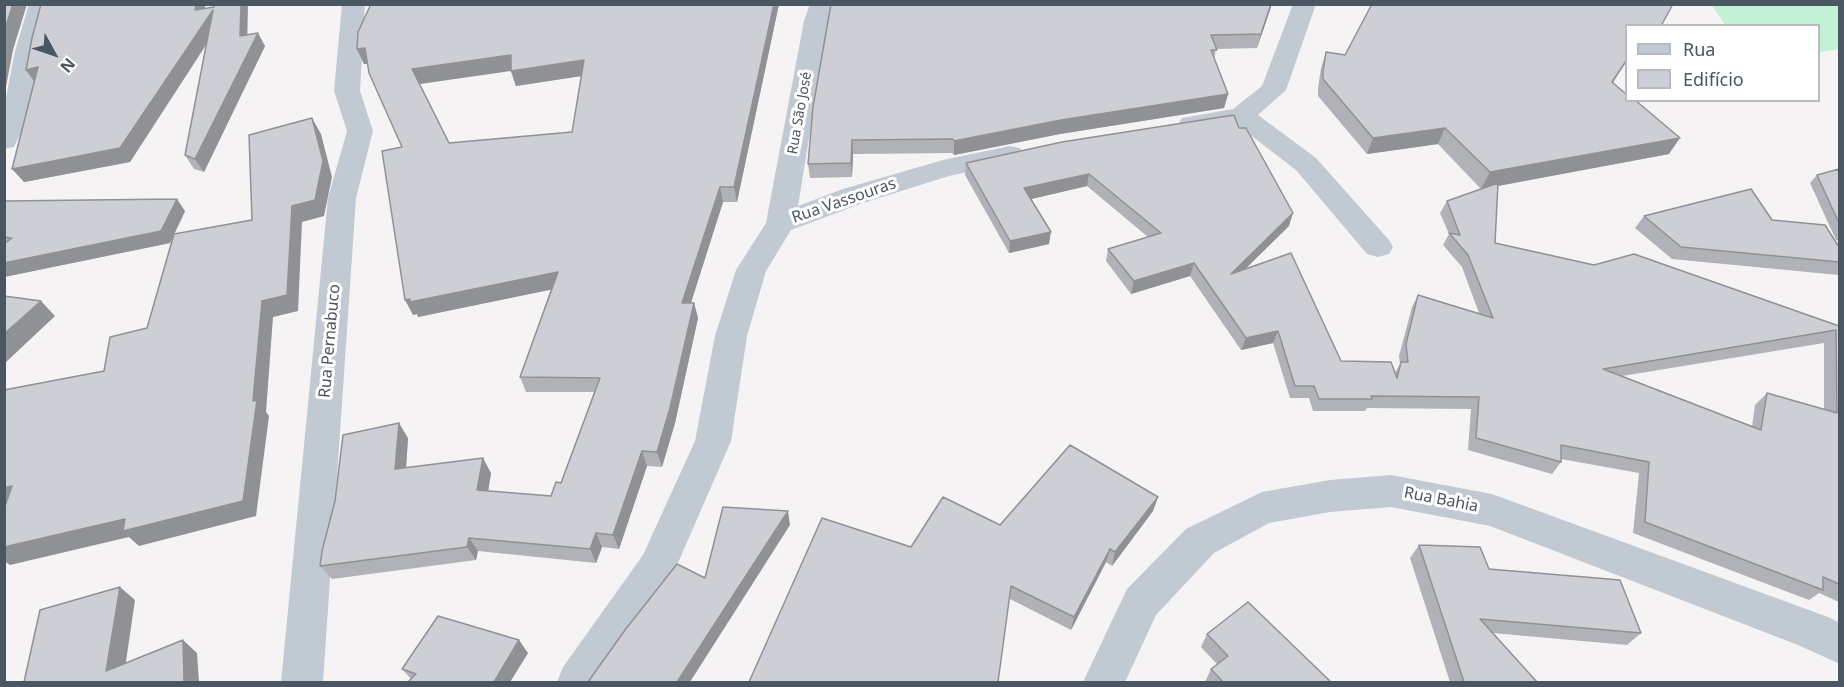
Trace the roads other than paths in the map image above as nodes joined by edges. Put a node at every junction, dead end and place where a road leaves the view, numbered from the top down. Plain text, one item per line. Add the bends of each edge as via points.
1 (41, 4) edge
2 (354, 4) edge
3 (822, 4) edge
4 (1305, 4) edge
5 (1241, 115) junction
6 (1167, 128) edge
7 (4, 141) edge
8 (1036, 149) edge
9 (781, 223) junction
10 (1378, 247) dead end
11 (1839, 644) edge
12 (302, 682) edge
13 (578, 682) edge
14 (1104, 682) edge

1 - 7 street via 27,51 16,117
2 - 12 street, Rua Pernabuco via 347,91 360,131 342,198
3 - 9 street, Rua São José
4 - 5 street via 1273,90
5 - 6 street
5 - 10 street via 1306,164
8 - 9 street, Rua Vassouras via 943,169
9 - 13 street, Rua Vassouras via 751,270 731,336 713,441 657,567
11 - 14 street, Rua Bahia via 1492,510 1391,491 1330,496 1262,508 1200,541 1141,602

